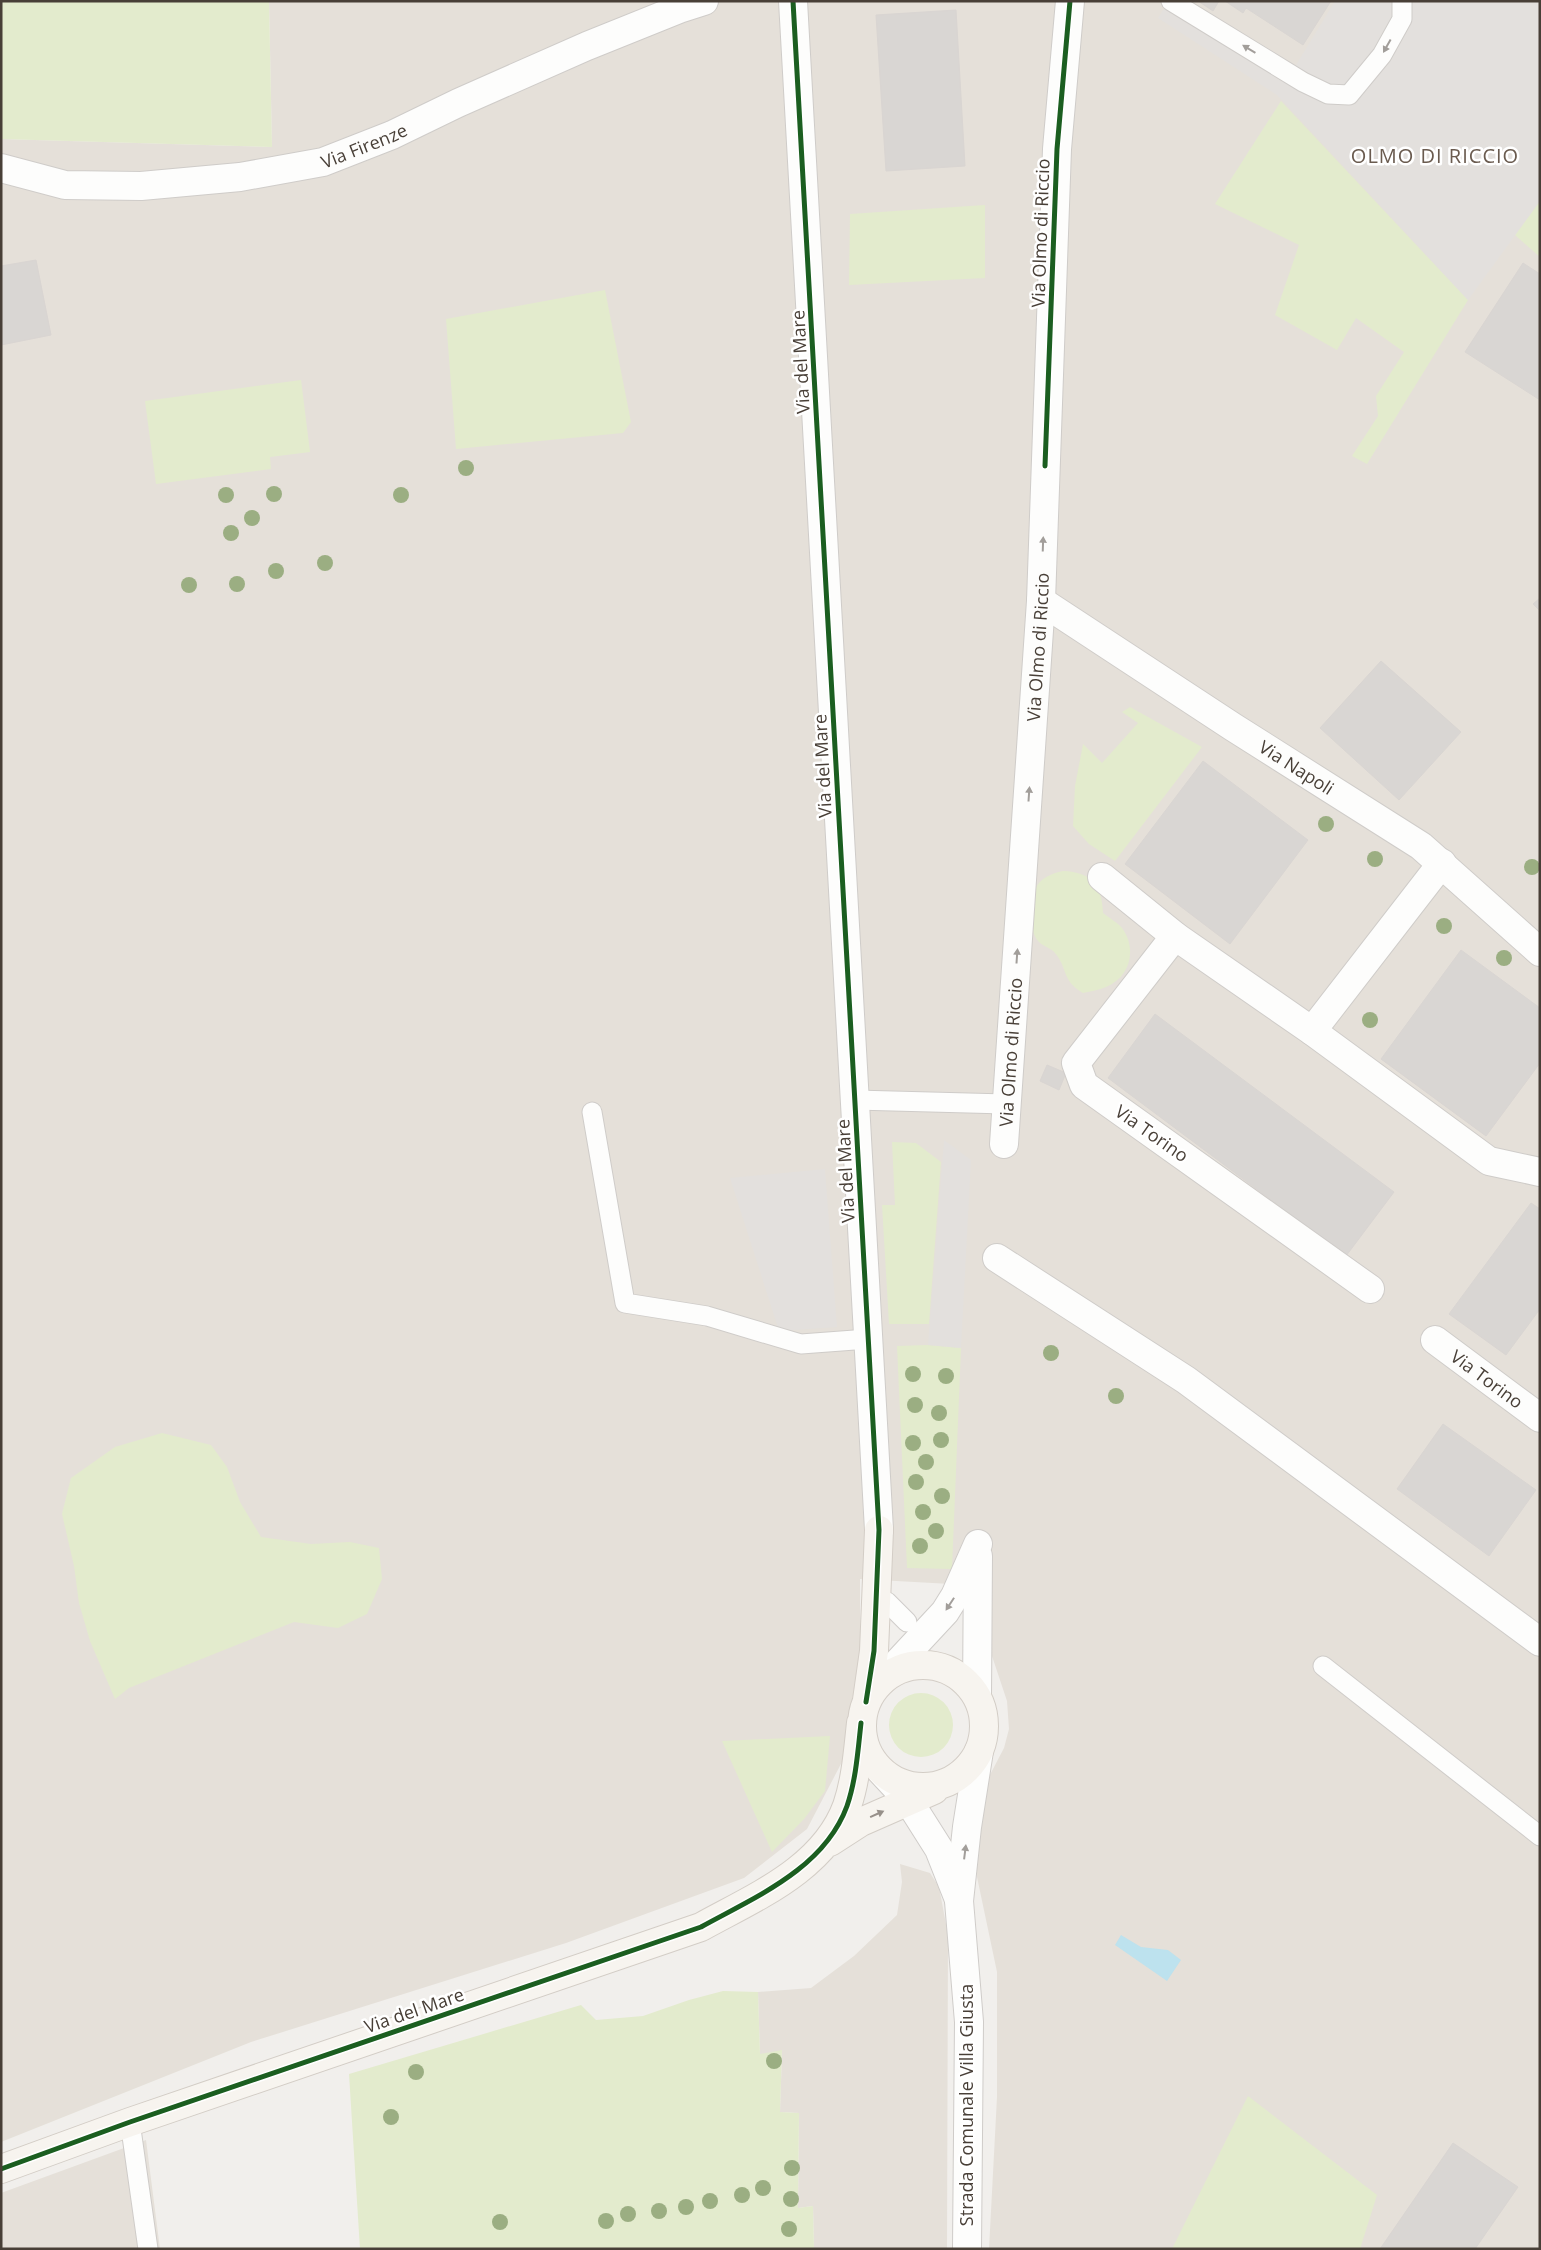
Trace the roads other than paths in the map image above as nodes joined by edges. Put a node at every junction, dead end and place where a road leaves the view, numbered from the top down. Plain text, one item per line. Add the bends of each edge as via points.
1 (704, 1) edge
2 (793, 1) edge
3 (1070, 1) edge
4 (1171, 1) edge
5 (1402, 1) edge
6 (1, 168) edge
7 (1041, 600) junction
8 (1442, 863) junction
9 (1102, 877) dead end
10 (1175, 936) junction
11 (1540, 952) edge
12 (1312, 1031) junction
13 (855, 1100) junction
14 (1006, 1104) junction
15 (592, 1112) dead end
16 (1004, 1144) dead end
17 (1540, 1172) edge
18 (997, 1258) dead end
19 (1370, 1289) dead end
20 (868, 1339) junction
21 (1435, 1340) dead end
22 (1540, 1418) edge
23 (876, 1597) junction
24 (907, 1622) dead end
25 (1540, 1642) edge
26 (1324, 1666) dead end
27 (977, 1696) junction
28 (869, 1703) junction
29 (980, 1751) junction
30 (881, 1771) junction
31 (948, 1783) junction
32 (908, 1800) junction
33 (1540, 1836) edge
34 (820, 1849) junction
35 (959, 1901) junction
36 (130, 2122) junction
37 (1, 2169) edge
38 (148, 2249) edge
39 (967, 2249) edge

1 - 6 street, Via Firenze via 586,46 392,135 323,162 240,177 141,186 65,185
2 - 13 street, Via del Mare
7 -> 3 street, Via Olmo di Riccio via 1057,149
5 -> 4 lane via 1402,20 1382,55 1349,95 1328,94 1303,82
7 - 8 street, Via Napoli via 1240,732 1421,846
14 -> 7 street, Via Olmo di Riccio
8 - 11 street, Via Napoli
8 - 12 street
9 - 10 street
10 - 12 street
10 - 19 street, Via Torino via 1076,1063 1084,1085
12 - 17 street via 1489,1160
13 - 14 lane
13 - 20 street, Via del Mare
14 - 16 street, Via Olmo di Riccio
15 - 20 lane via 625,1303 707,1316 801,1344
18 - 25 street via 1186,1380
20 - 23 street, Via del Mare via 879,1530
21 - 22 street, Via Torino
23 - 24 lane via 887,1602
23 - 28 street
26 - 33 lane
27 - 28 street via 965,1681 949,1670 931,1665 912,1666 894,1672
27 -> 28 street via 978,1544 945,1612
27 - 29 street via 984,1714 985,1733
28 - 30 street via 863,1740
28 - 34 street via 847,1806 831,1838
29 - 31 street via 961,1775
35 -> 29 street
30 - 31 street via 895,1782 913,1787 930,1788
30 - 32 street
31 - 32 street
34 -> 32 street via 860,1822
32 - 35 street via 939,1849
34 - 36 street, Via del Mare via 787,1879 701,1927
35 - 39 street, Strada Comunale Villa Giusta via 969,2022
36 - 37 street, Via del Mare
36 - 38 lane

